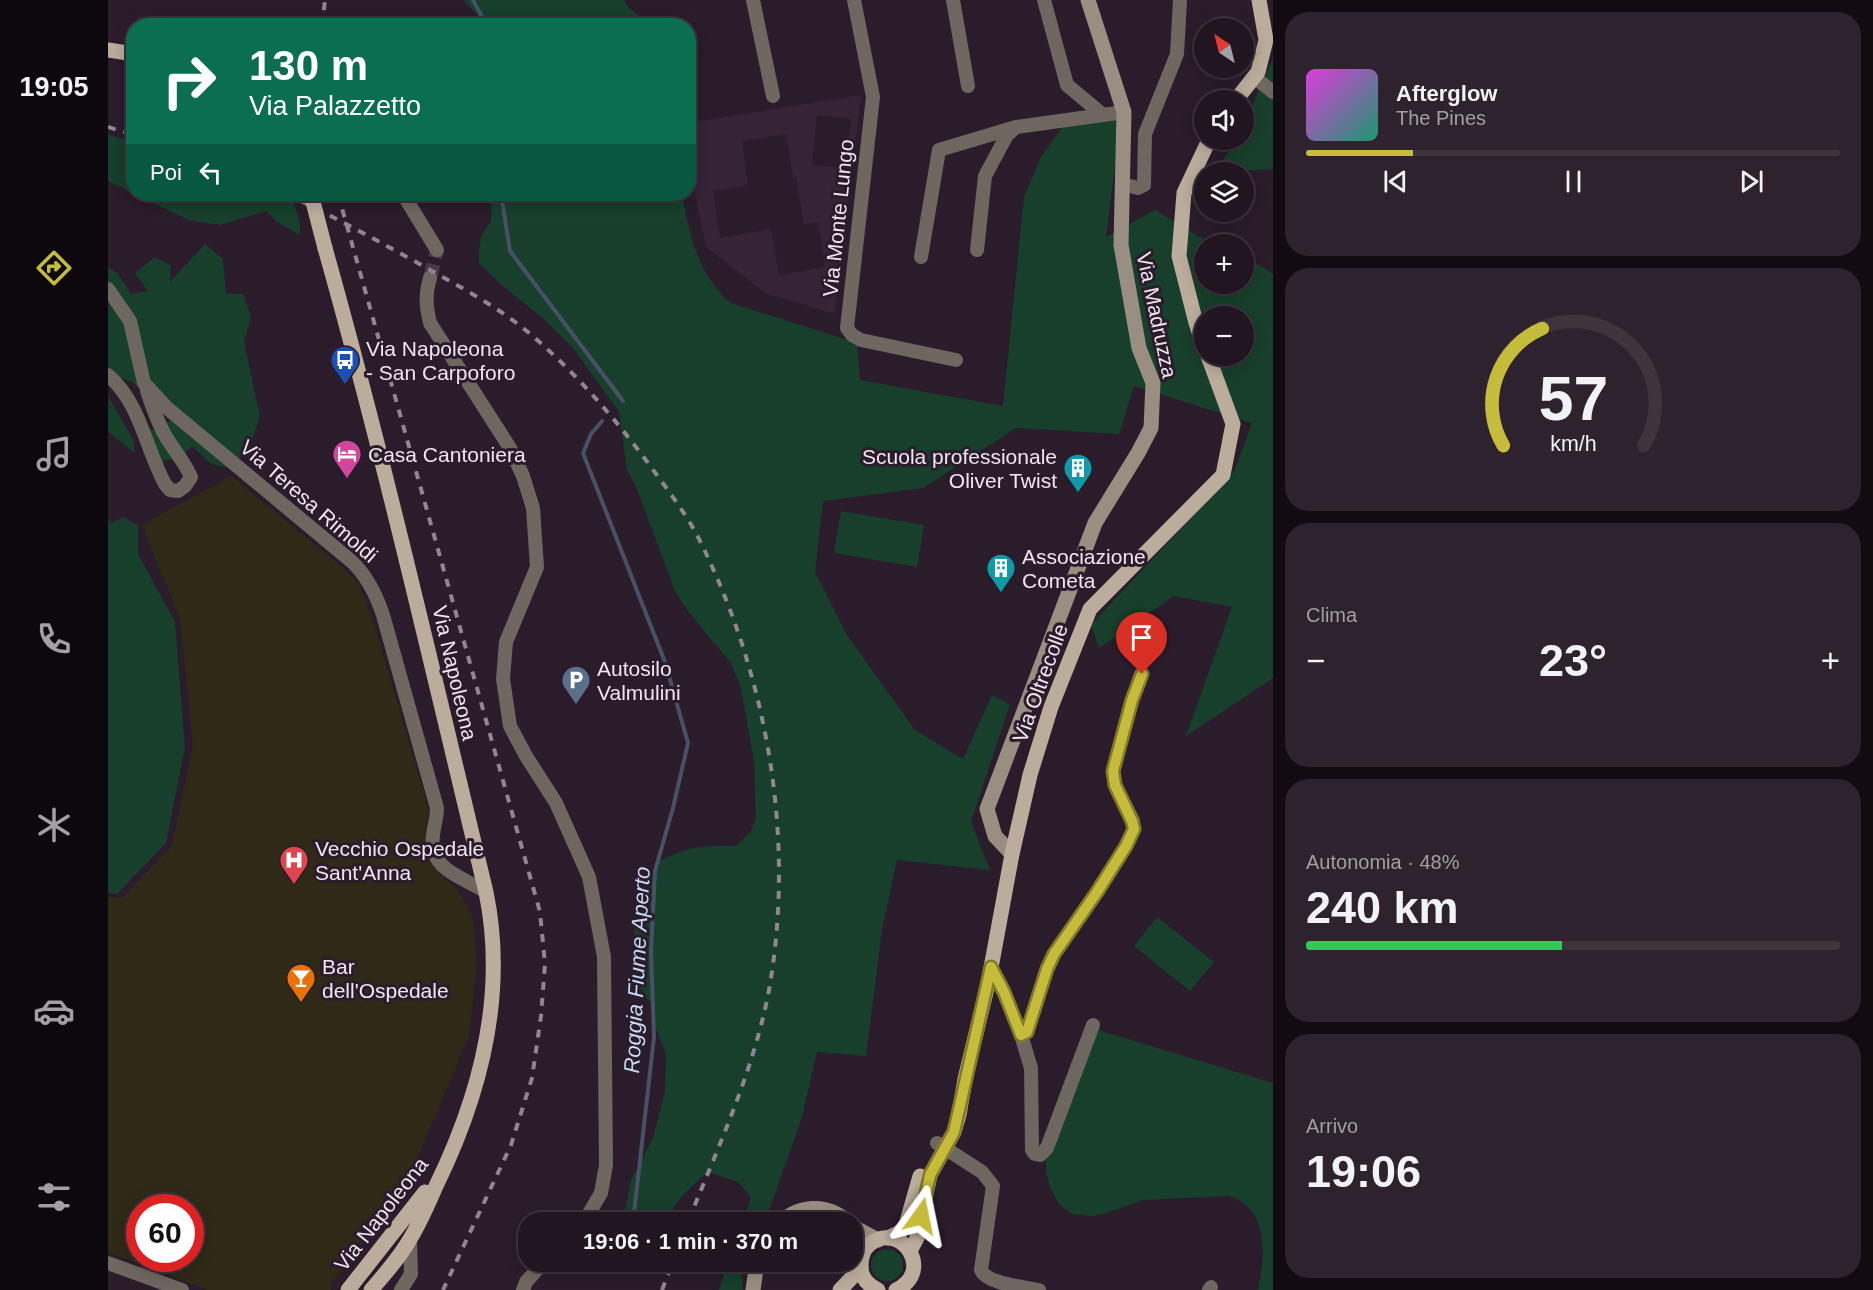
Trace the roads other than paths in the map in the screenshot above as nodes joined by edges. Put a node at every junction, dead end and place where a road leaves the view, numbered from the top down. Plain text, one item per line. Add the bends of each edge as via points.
1 (753, 0) edge
2 (854, 0) edge
3 (953, 0) edge
4 (1044, 0) edge
5 (1089, 0) edge
6 (1180, 0) edge
7 (1259, 0) edge
8 (108, 50) edge
9 (126, 53) edge
10 (1254, 77) joint
11 (1253, 78) edge
12 (968, 86) dead end
13 (1244, 90) edge
14 (1273, 92) edge
15 (773, 96) dead end
16 (1124, 112) junction
17 (1103, 115) junction
18 (1016, 127) junction
19 (1204, 150) edge
20 (1122, 184) junction
21 (313, 201) edge
22 (407, 201) edge
23 (437, 250) dead end
24 (976, 250) dead end
25 (921, 257) dead end
26 (430, 278) tunnel mouth
27 (108, 289) edge
28 (1194, 315) edge
29 (956, 360) dead end
30 (1212, 366) edge
31 (108, 375) edge
32 (144, 383) junction
33 (1142, 674) dead end
34 (1012, 854) junction
35 (486, 892) junction
36 (991, 967) junction
37 (1093, 1025) dead end
38 (1021, 1035) junction
39 (941, 1146) junction
40 (447, 1164) junction
41 (590, 1212) edge
42 (797, 1212) edge
43 (833, 1212) edge
44 (863, 1231) edge
45 (883, 1239) junction
46 (410, 1240) junction
47 (910, 1251) junction
48 (864, 1252) joint
49 (108, 1263) edge
50 (535, 1272) edge
51 (756, 1272) edge
52 (868, 1280) edge
53 (182, 1290) edge
54 (348, 1290) edge
55 (371, 1290) edge
56 (401, 1290) edge
57 (523, 1290) edge
58 (753, 1290) edge
59 (840, 1290) edge
60 (852, 1290) edge
61 (896, 1290) edge
62 (1039, 1290) edge

1 - 15 street
2 - 29 street, Via Monte Lungo via 873,97 848,328 861,340
3 - 12 street
4 - 17 street via 1067,85
5 - 16 street, Via Madruzza
6 - 20 street via 1178,54 1145,134 1144,185 1138,188
7 - 10 main road via 1266,40
8 - 9 main road
10 - 14 street
11 - 13 main road
16 - 17 street
16 - 20 street, Via Madruzza
17 - 18 street
18 - 24 street via 1007,135 985,176
18 - 25 street via 939,150
19 - 28 main road via 1184,193 1179,256
20 - 34 street, Via Madruzza via 1120,245 1139,348 1153,383 1151,428 1095,523 987,809 996,836
21 - 35 main road, Via Napoleona, bridge via 408,565
22 - 23 street
26 - 41 street via 426,309 430,323 510,448 533,508 537,567 506,642 503,679 510,726 556,803 589,877 604,957 606,1165 601,1193
27 - 32 street, Via Teresa Rimoldi via 130,321
30 - 34 main road, Via Oltrecolle via 1233,424 1223,475 1090,609 1051,707
31 - 32 street via 133,406 165,484 178,491 191,477 156,418
32 - 35 street, Via Teresa Rimoldi via 167,408 358,566 366,577 383,615 437,808 435,855 448,871
33 - 38 street via 1113,771 1134,829 1054,954 1027,1032
34 - 36 main road, Via Oltrecolle
35 - 40 main road, Via Napoleona via 495,970 493,1007 471,1106
36 - 38 street
36 - 39 main road, Via Oltrecolle via 954,1132
37 - 38 street via 1047,1148 1040,1155 1032,1150 1031,1068
39 - 45 main road, Via Oltrecolle via 922,1170 906,1225
39 - 47 main road, Via Oltrecolle via 930,1175 917,1238
39 - 62 street via 982,1172 993,1186 983,1275 993,1281
40 - 46 main road, Via Napoleona via 411,1220
40 - 54 main road, Via Napoleona
42 - 43 street via 816,1208
44 - 45 street
45 - 47 main road via 902,1243
45 - 48 main road, Via Oltrecolle
46 - 55 main road, Via Napoleona
46 - 56 street via 411,1275
47 - 61 main road, Via Oltrecolle via 913,1272 906,1284
48 - 52 main road
49 - 53 street
50 - 57 street
51 - 58 street
52 - 59 main road
52 - 60 main road

